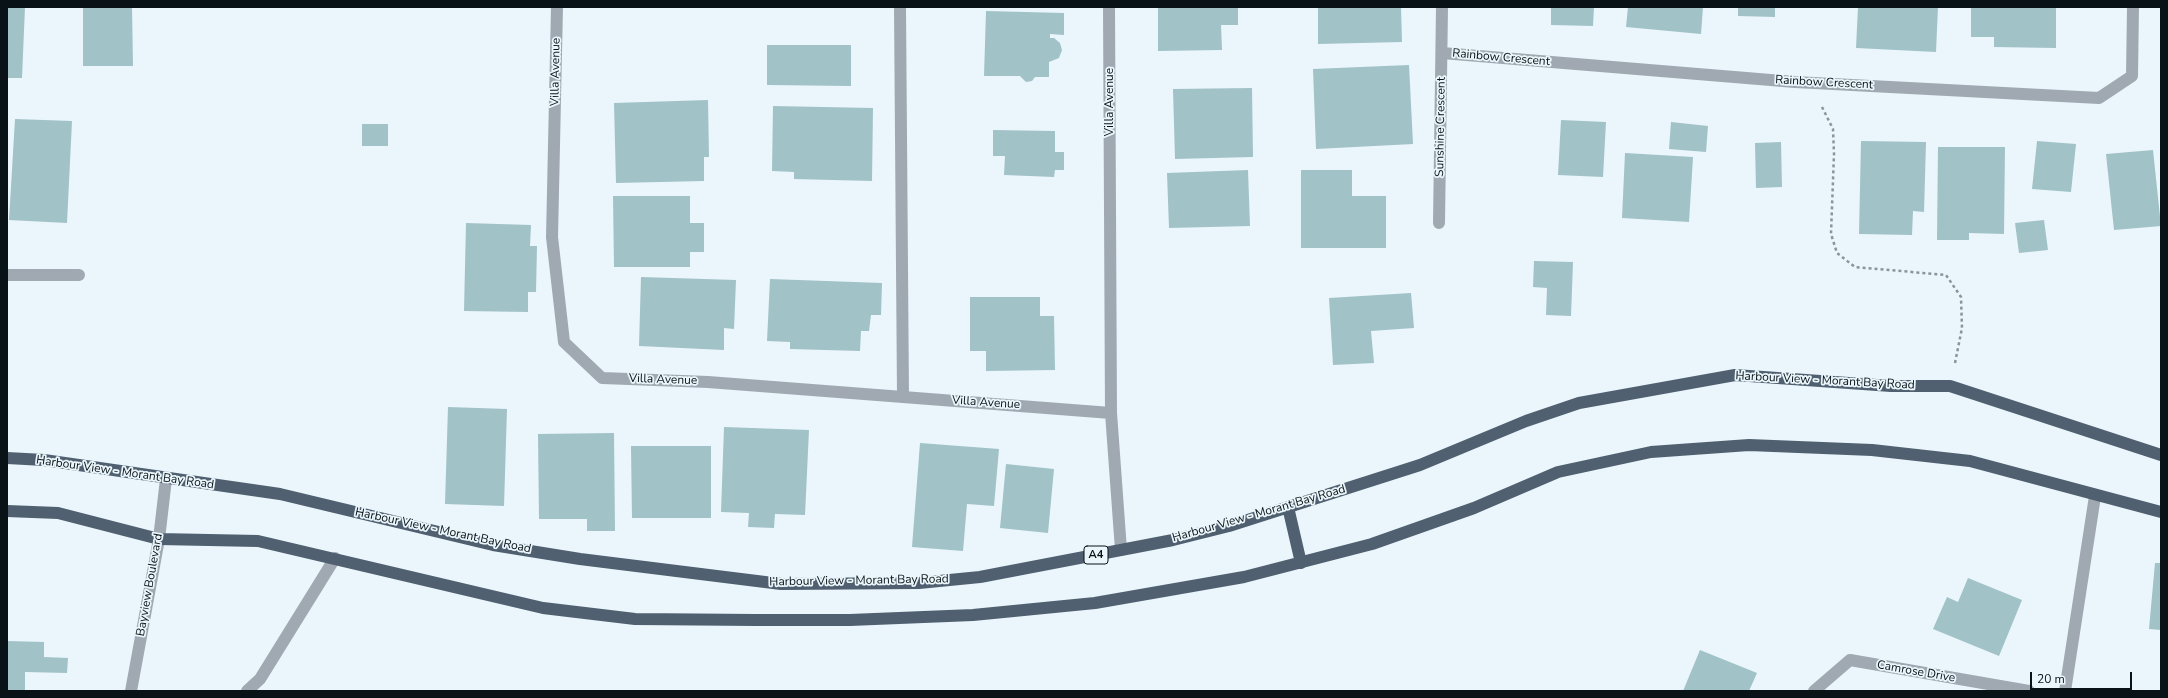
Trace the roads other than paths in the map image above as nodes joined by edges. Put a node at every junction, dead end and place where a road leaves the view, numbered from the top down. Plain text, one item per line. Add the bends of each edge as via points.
1 (557, 7) edge
2 (900, 7) edge
3 (1110, 7) edge
4 (1442, 7) edge
5 (2133, 7) edge
6 (1442, 53) junction
7 (1439, 223) dead end
8 (7, 275) edge
9 (79, 275) dead end
10 (904, 397) junction
11 (1111, 413) junction
12 (2161, 455) edge
13 (7, 458) edge
14 (166, 479) junction
15 (2094, 496) junction
16 (1288, 507) junction
17 (7, 511) edge
18 (2161, 512) edge
19 (159, 539) junction
20 (1121, 550) junction
21 (335, 558) junction
22 (1301, 563) junction
23 (131, 691) edge
24 (247, 691) edge
25 (1814, 691) edge
26 (2029, 691) edge
27 (2065, 691) edge

1 - 10 street, Villa Avenue via 552,237 564,342 602,378 708,382
2 - 10 street
3 - 11 street, Villa Avenue
4 - 6 street, Sunshine Crescent
5 - 6 street, Rainbow Crescent via 2132,76 2099,98 1795,82
6 - 7 street, Sunshine Crescent
8 - 9 street
10 - 11 street, Villa Avenue
11 - 20 street, Villa Avenue
12 - 16 highway, Harbour View - Morant Bay Road / A4 via 1950,386 1891,386 1735,375 1579,403 1526,421 1420,465
13 - 14 highway, Harbour View - Morant Bay Road / A4 via 44,460
14 - 19 street, Bayview Boulevard
14 - 20 highway, Harbour View - Morant Bay Road / A4 via 280,494 493,545 580,559 781,584 919,582 980,578
15 - 18 highway
15 - 22 highway via 1970,461 1872,450 1749,445 1651,452 1558,472 1474,508 1394,536
15 - 27 street
16 - 20 highway, Harbour View - Morant Bay Road / A4 via 1229,526
16 - 22 highway
17 - 19 highway via 58,513
19 - 21 highway via 258,541
19 - 23 street, Bayview Boulevard
21 - 22 highway via 543,608 635,619 756,620 850,620 973,615 1094,603 1244,578
21 - 24 street via 260,679
25 - 26 street, Camrose Drive via 1850,660

